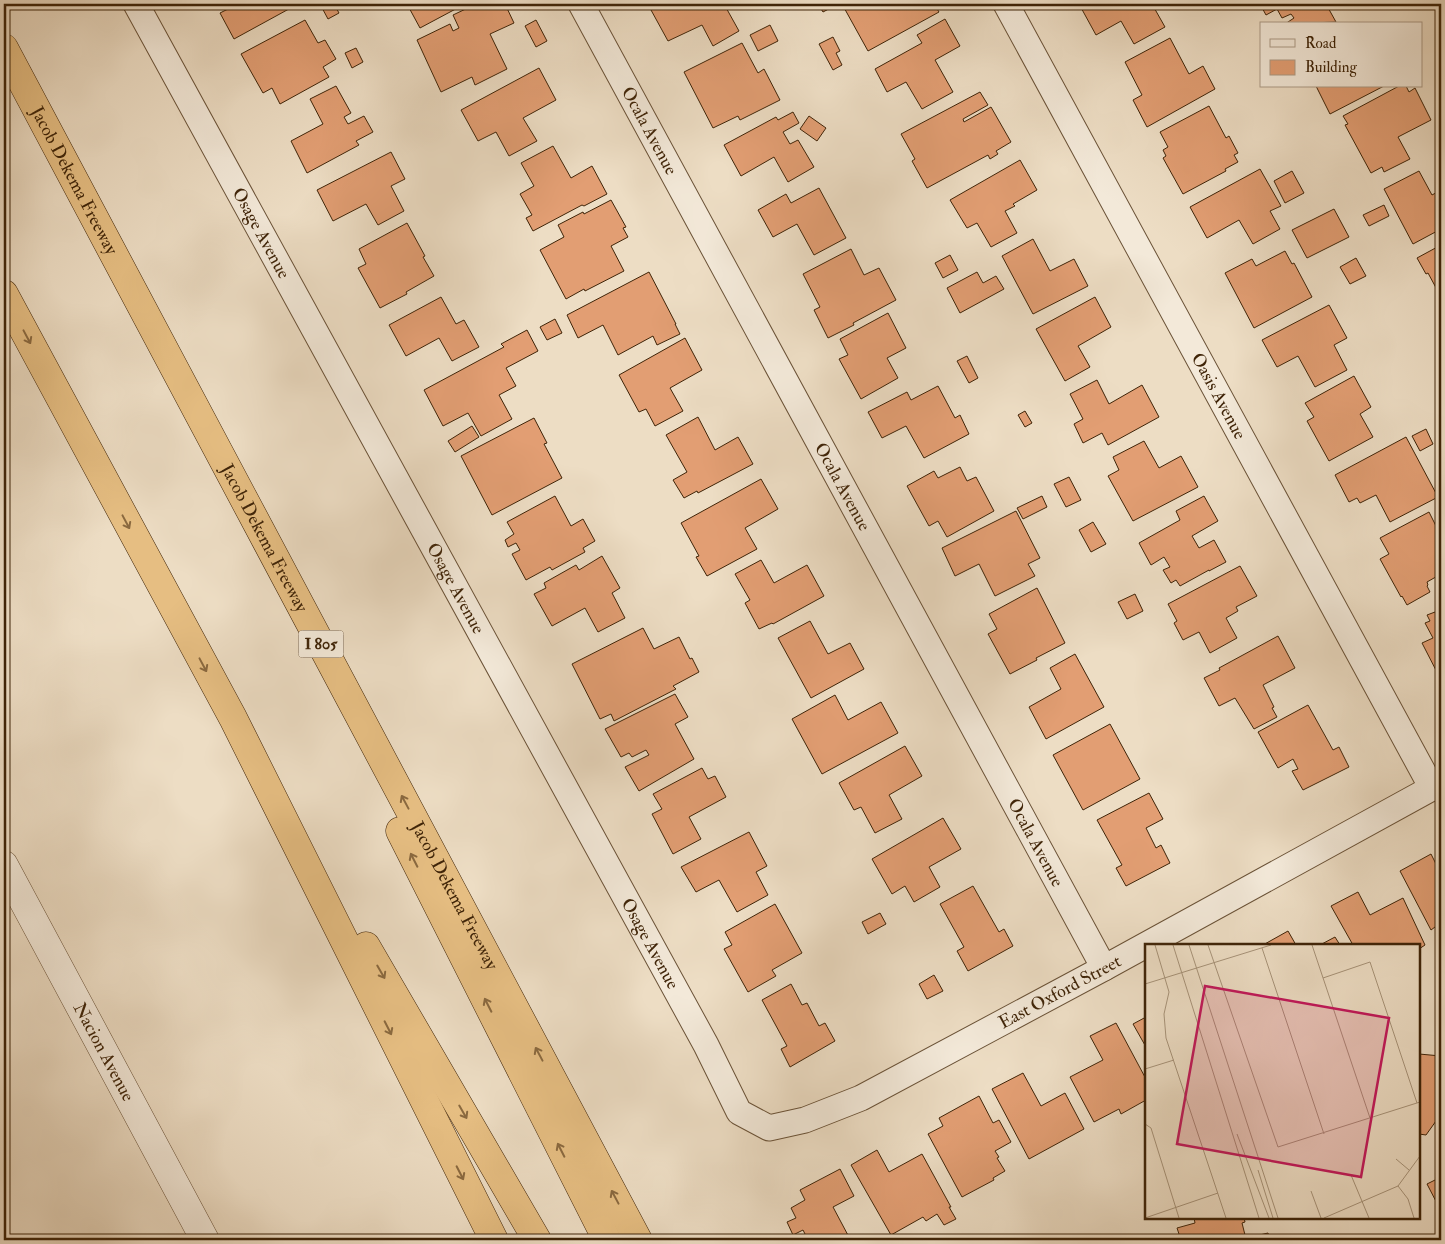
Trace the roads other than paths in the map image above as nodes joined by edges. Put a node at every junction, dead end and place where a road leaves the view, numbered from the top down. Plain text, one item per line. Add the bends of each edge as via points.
1 (136, 4) edge
2 (582, 4) edge
3 (1006, 4) edge
4 (4, 50) edge
5 (4, 294) edge
6 (233, 718) junction
7 (1437, 785) edge
8 (4, 865) edge
9 (1148, 944) edge
10 (1145, 945) edge
11 (1104, 968) junction
12 (804, 1120) joint
13 (205, 1240) edge
14 (494, 1240) edge
15 (537, 1240) edge
16 (607, 1240) edge
17 (638, 1240) edge

1 - 12 street, Osage Avenue via 706,1045 739,1112 769,1128
2 - 11 street, Ocala Avenue
3 - 7 street, Oasis Avenue
16 -> 4 highway
17 -> 4 highway, Jacob Dekema Freeway / I 805
5 -> 6 highway
6 -> 14 highway
6 -> 15 highway
7 - 9 street, East Oxford Street
8 - 13 street, Nacion Avenue
10 - 11 street, East Oxford Street
11 - 12 street, East Oxford Street via 861,1098

